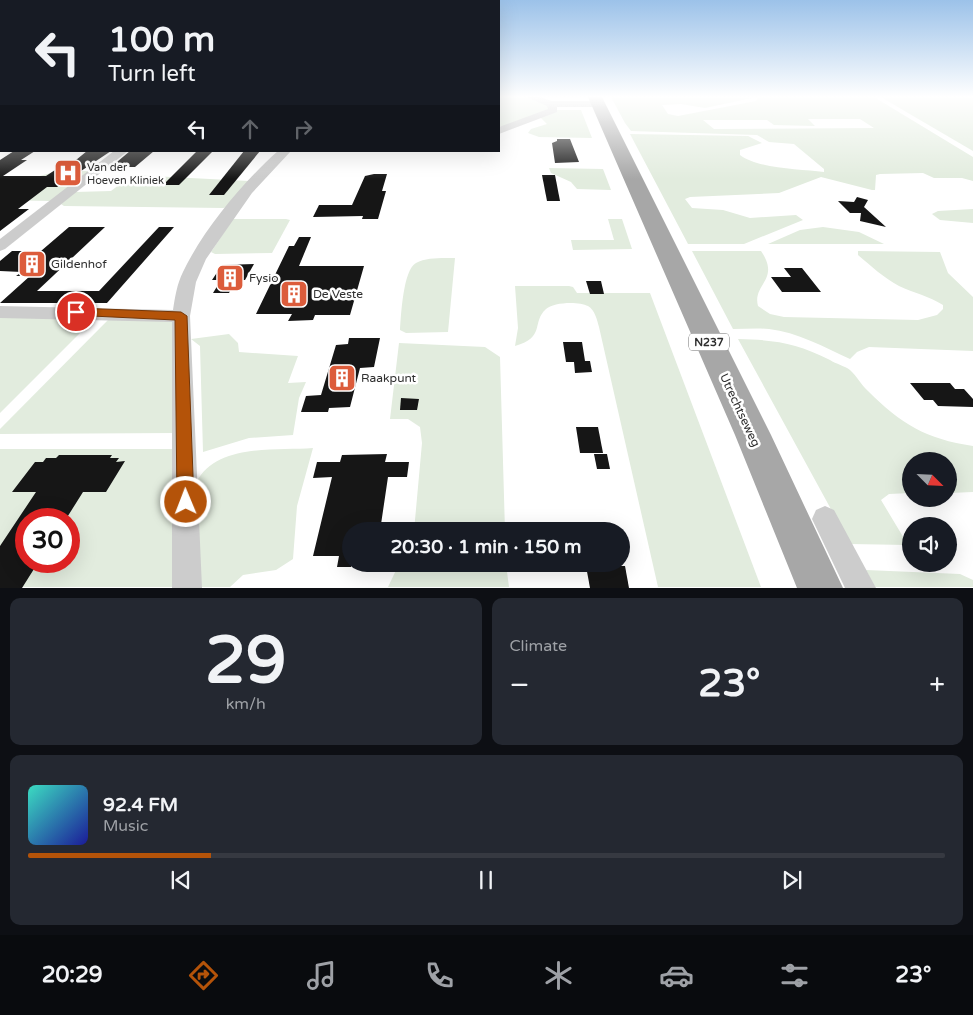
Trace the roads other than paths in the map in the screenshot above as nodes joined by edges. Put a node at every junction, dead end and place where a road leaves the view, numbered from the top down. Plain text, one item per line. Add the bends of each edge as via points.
1 (513, 124) edge
2 (608, 124) edge
3 (500, 131) edge
4 (121, 152) edge
5 (284, 152) edge
6 (0, 246) edge
7 (0, 312) edge
8 (181, 316) junction
9 (825, 519) dead end
10 (187, 588) edge
11 (820, 588) edge
12 (861, 588) edge

1 - 3 street
2 - 11 main road, Utrechtseweg / N237 via 753,435
4 - 6 street
5 - 8 street via 254,183 198,259 190,274
7 - 8 street
8 - 10 street
9 - 12 street

